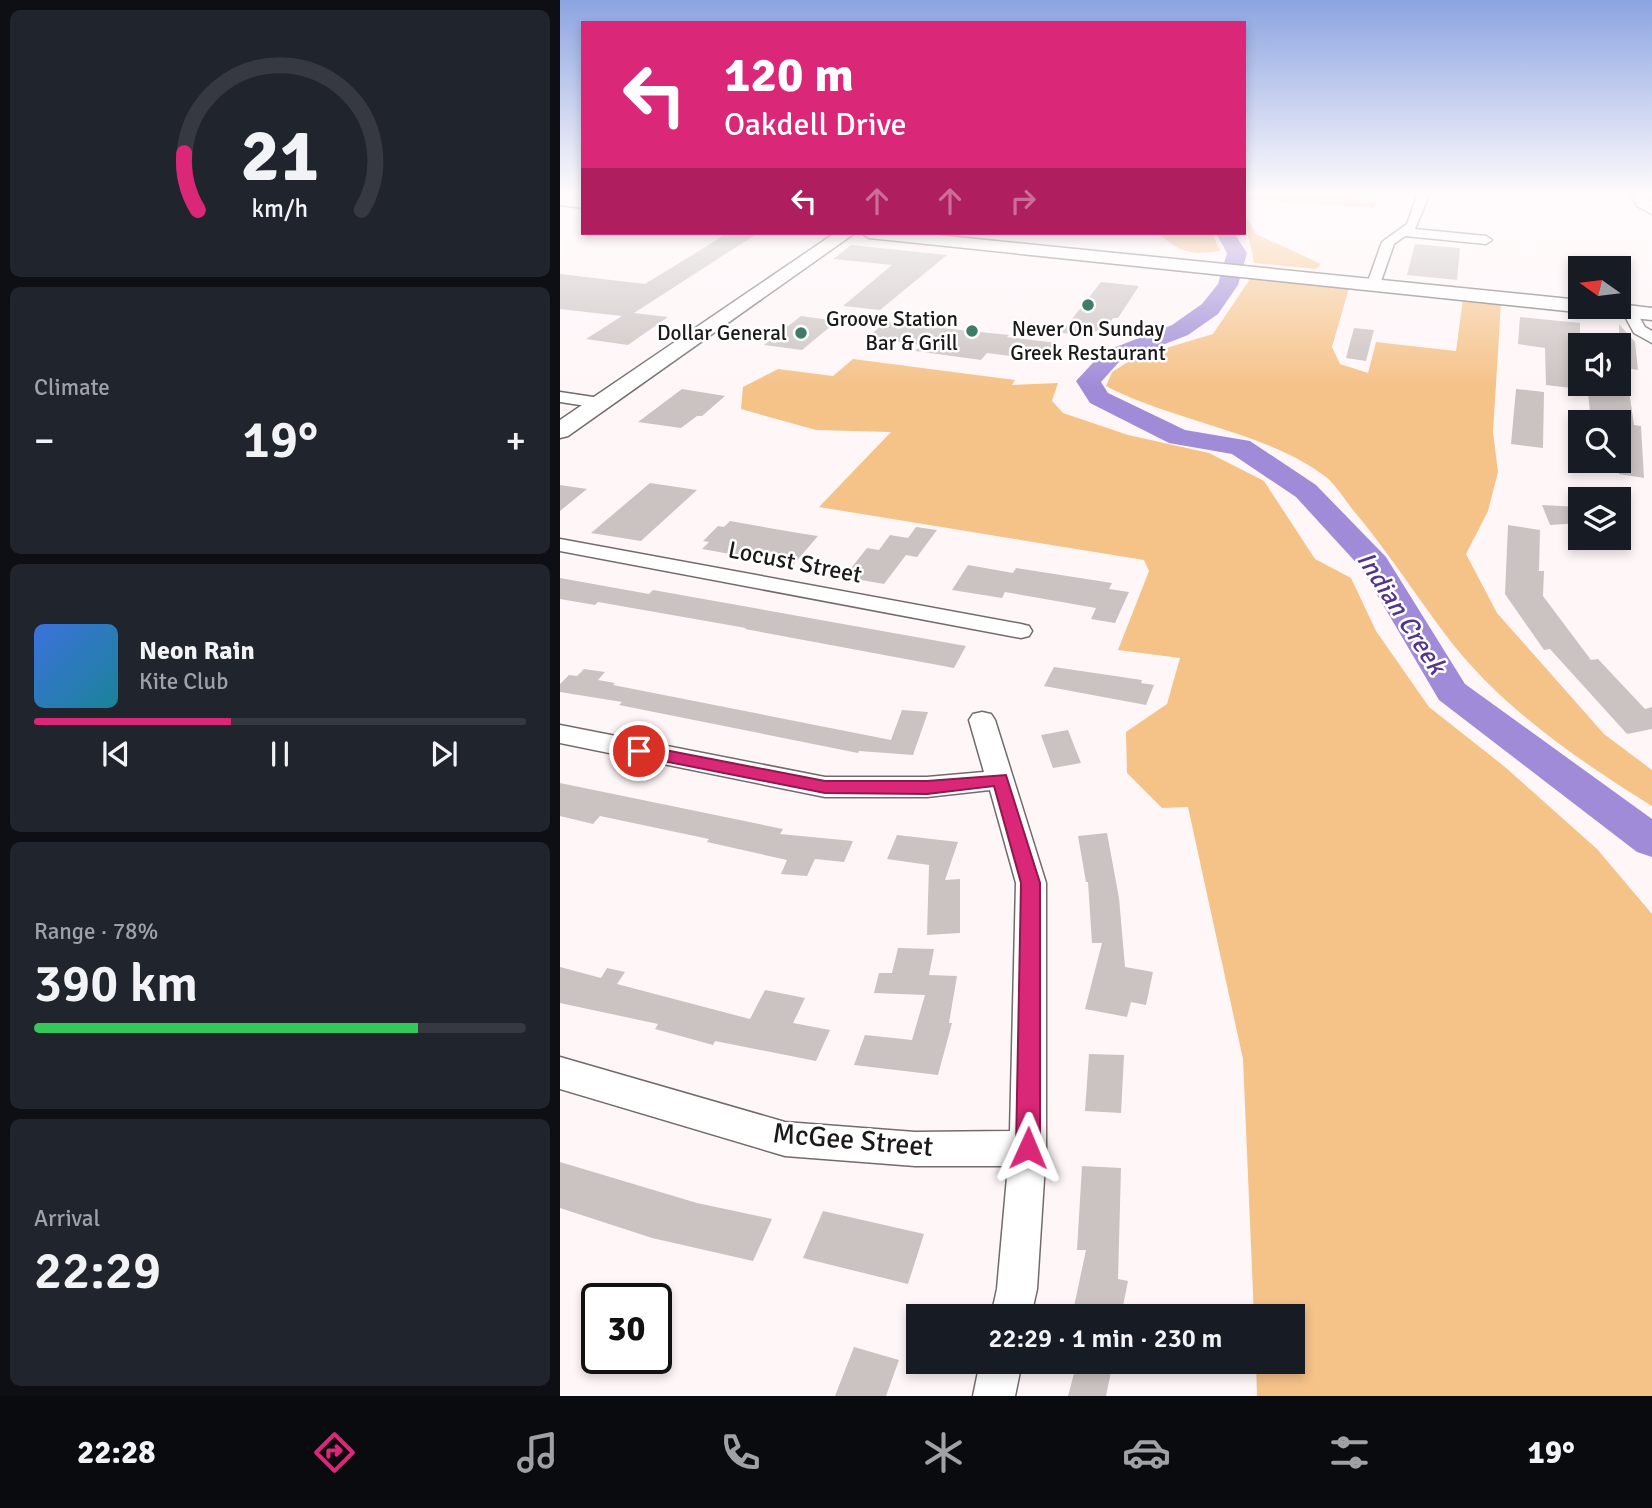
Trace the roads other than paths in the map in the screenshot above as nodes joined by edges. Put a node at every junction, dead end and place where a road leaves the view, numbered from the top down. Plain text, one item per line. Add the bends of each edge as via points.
1 (810, 258) edge
2 (1118, 258) edge
3 (1383, 258) edge
4 (1374, 284) junction
5 (1568, 305) edge
6 (1631, 311) edge
7 (1652, 314) edge
8 (1631, 315) edge
9 (1652, 338) edge
10 (560, 397) edge
11 (600, 403) junction
12 (560, 431) edge
13 (560, 545) edge
14 (1021, 631) dead end
15 (982, 720) dead end
16 (560, 734) edge
17 (1000, 779) junction
18 (560, 1073) edge
19 (1028, 1148) junction
20 (1014, 1304) edge
21 (999, 1374) edge
22 (994, 1396) edge

1 - 11 main road
2 - 4 main road
3 - 4 street
4 - 5 main road
6 - 7 main road
8 - 9 street via 1639,330
10 - 11 street
11 - 12 main road
13 - 14 street, Locust Street
15 - 17 street
16 - 17 street via 825,787 927,788
17 - 19 street via 1031,883
18 - 19 street, McGee Street via 785,1139 915,1149
19 - 20 street
21 - 22 street

